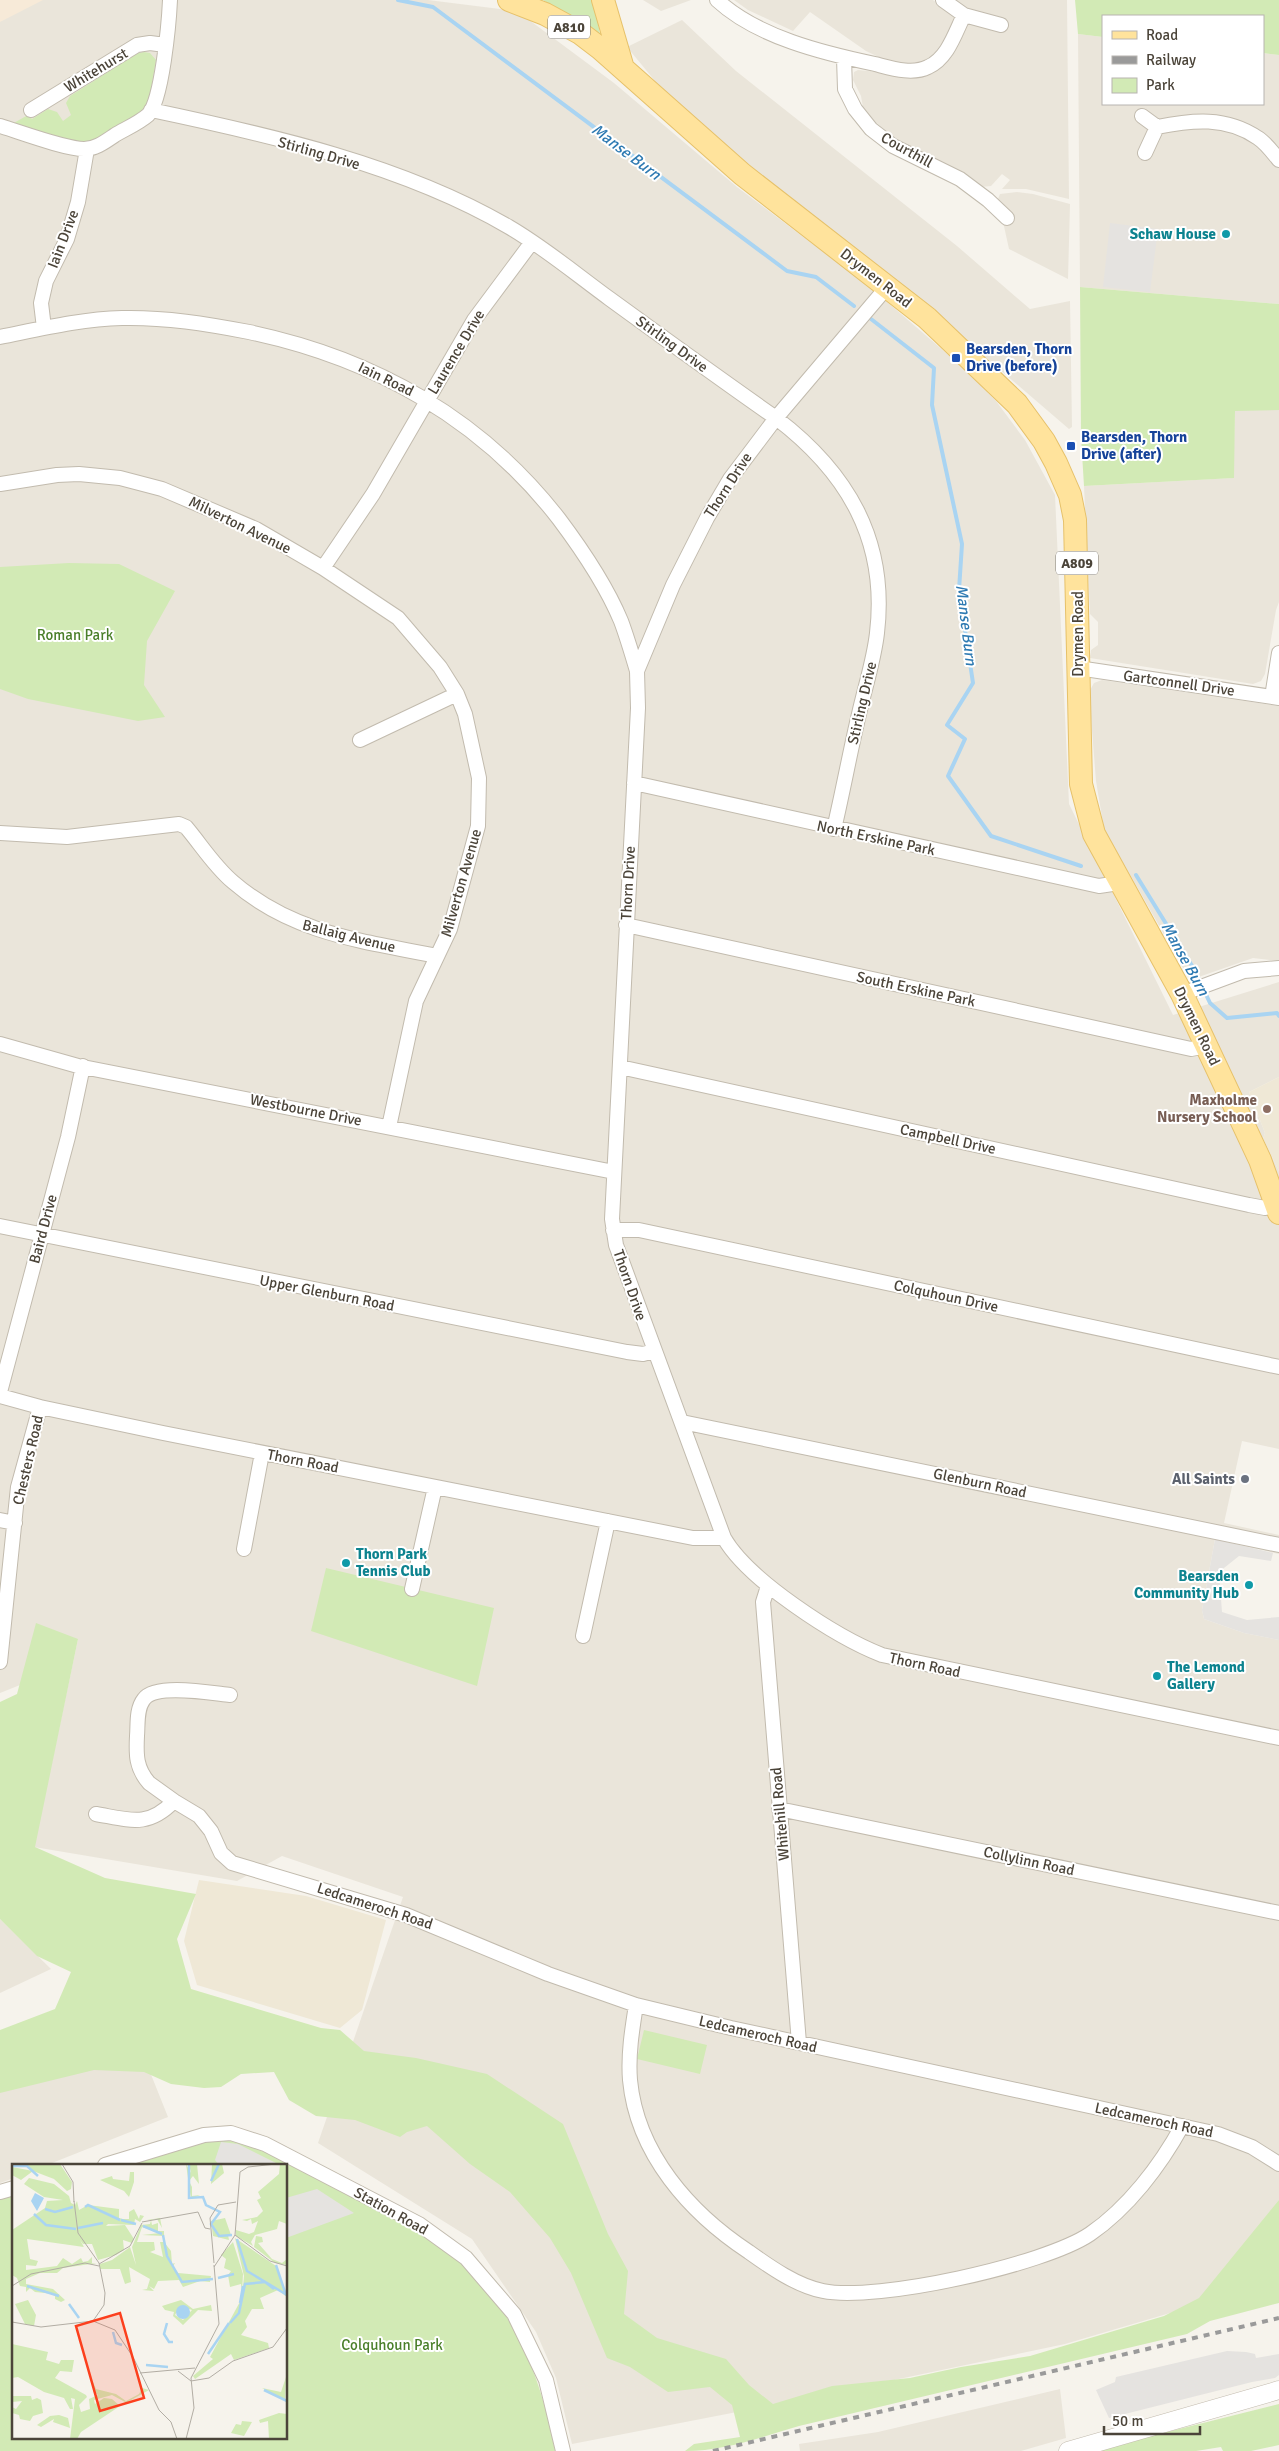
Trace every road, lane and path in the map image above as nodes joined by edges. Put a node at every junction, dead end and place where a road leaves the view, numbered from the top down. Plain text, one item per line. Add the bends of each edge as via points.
1 (170, 0) edge
2 (509, 0) edge
3 (603, 0) edge
4 (717, 0) edge
5 (944, 0) edge
6 (964, 15) junction
7 (1001, 25) dead end
8 (165, 45) junction
9 (844, 58) junction
10 (622, 65) junction
11 (31, 110) dead end
12 (151, 110) junction
13 (1142, 116) dead end
14 (0, 126) edge
15 (1156, 127) junction
16 (87, 149) junction
17 (1145, 153) dead end
18 (1279, 160) edge
19 (1007, 218) dead end
20 (532, 242) junction
21 (887, 287) junction
22 (44, 328) junction
23 (0, 337) edge
24 (428, 400) junction
25 (776, 418) junction
26 (0, 484) edge
27 (323, 568) junction
28 (1279, 653) edge
29 (1078, 668) junction
30 (637, 671) junction
31 (456, 694) junction
32 (1276, 697) edge
33 (360, 740) dead end
34 (634, 783) junction
35 (834, 829) junction
36 (0, 833) edge
37 (1119, 883) junction
38 (626, 925) junction
39 (437, 956) junction
40 (1279, 968) edge
41 (1188, 992) junction
42 (0, 1044) edge
43 (1207, 1046) junction
44 (83, 1066) junction
45 (620, 1067) junction
46 (390, 1127) junction
47 (614, 1172) junction
48 (1278, 1209) edge
49 (0, 1226) edge
50 (613, 1230) junction
51 (42, 1235) junction
52 (654, 1352) junction
53 (1279, 1367) edge
54 (0, 1392) edge
55 (0, 1396) edge
56 (40, 1407) junction
57 (682, 1422) junction
58 (262, 1452) junction
59 (435, 1487) junction
60 (0, 1520) edge
61 (608, 1521) junction
62 (15, 1523) junction
63 (724, 1538) junction
64 (1279, 1545) edge
65 (244, 1549) dead end
66 (768, 1586) junction
67 (412, 1589) dead end
68 (583, 1636) dead end
69 (0, 1662) edge
70 (230, 1695) dead end
71 (1279, 1738) edge
72 (174, 1802) junction
73 (780, 1809) junction
74 (96, 1814) dead end
75 (1279, 1913) edge
76 (636, 2005) junction
77 (799, 2043) junction
78 (1182, 2126) junction
79 (108, 2164) edge
80 (1279, 2164) edge
81 (1279, 2390) edge
82 (563, 2451) edge
83 (1068, 2451) edge

1 - 8 street
2 - 10 main road, A810 via 580,33
3 - 10 main road
4 - 9 street via 746,21 811,49
5 - 6 street
6 - 7 street
6 - 9 street via 946,52 927,68 914,71
8 - 11 street, Whitehurst via 137,45
8 - 12 street
9 - 19 street, Courthill via 845,88 855,109 871,129 893,146 960,179
10 - 21 main road, Drymen Road / A809 via 742,174
12 - 16 street via 144,118
12 - 20 street, Stirling Drive via 217,124 390,174 467,205
13 - 15 street
14 - 16 street
15 - 17 street
15 - 18 street via 1192,120 1220,121 1258,138
16 - 22 street, Iain Drive via 75,211 46,282 41,303
20 - 24 street, Laurence Drive via 474,320
20 - 25 street, Stirling Drive
21 - 25 street, Thorn Drive
21 - 29 main road, Drymen Road / A809 via 927,318 1017,404 1044,440 1056,463 1070,495 1075,520
22 - 23 street, Iain Road
22 - 24 street, Iain Road via 121,318 184,321 222,327 268,336 343,358
24 - 27 street, Laurence Drive
24 - 30 street, Iain Road via 457,419 514,467 542,496 591,564 621,622
25 - 30 street, Thorn Drive via 730,480 707,518 673,585
25 - 35 street, Stirling Drive via 818,453 850,496 871,546 877,577 877,635
26 - 27 street, Milverton Avenue via 79,474 145,483 274,538
27 - 31 street, Milverton Avenue via 398,618 440,667
28 - 32 street
29 - 32 street, Gartconnell Drive
29 - 37 main road, Drymen Road / A809 via 1081,784 1094,834
30 - 34 street, Thorn Drive
31 - 33 street
31 - 39 street, Milverton Avenue via 465,714 479,778 478,826 450,929
34 - 35 street, North Erskine Park
34 - 38 street, Thorn Drive
35 - 37 street, North Erskine Park via 1100,886
36 - 39 street, Ballaig Avenue via 67,837 179,824 186,827 214,864 232,881 259,903 282,916 328,933
37 - 41 main road, Drymen Road / A809
38 - 43 street, South Erskine Park via 1191,1049
38 - 45 street, Thorn Drive
39 - 46 street, Milverton Avenue via 416,1001
40 - 41 street via 1244,971
41 - 43 main road, Drymen Road / A809
42 - 44 street, Westbourne Drive
43 - 48 main road, Drymen Road / A809 via 1260,1160
44 - 46 street, Westbourne Drive
44 - 51 street, Baird Drive
45 - 47 street, Thorn Drive
45 - 48 street, Campbell Drive
46 - 47 street, Westbourne Drive
47 - 50 street, Thorn Drive
49 - 51 street, Upper Glenburn Road
50 - 52 street, Thorn Drive
50 - 53 street, Colquhoun Drive via 639,1230
51 - 52 street, Upper Glenburn Road via 627,1352
51 - 54 street, Baird Drive
52 - 57 street, Thorn Drive
55 - 56 street, Thorn Road
56 - 58 street, Thorn Road
56 - 62 street, Chesters Road via 18,1487
57 - 63 street, Thorn Drive
57 - 64 street, Glenburn Road
58 - 59 street, Thorn Road
58 - 65 street
59 - 61 street, Thorn Road
59 - 67 street
60 - 62 street
61 - 63 street, Thorn Road via 693,1538
61 - 68 street
62 - 69 street, Chesters Road
63 - 66 street, Thorn Road via 745,1566
66 - 71 street, Thorn Road via 846,1637 882,1655
66 - 73 street, Whitehill Road via 763,1602
70 - 72 street, Ledcameroch Road via 165,1690 150,1693 140,1704 138,1766 149,1782
72 - 74 street via 160,1814 143,1821
72 - 76 street, Ledcameroch Road via 199,1816 221,1853 232,1863 378,1905 548,1974
73 - 75 street, Collylinn Road
73 - 77 street, Whitehill Road
76 - 77 street, Ledcameroch Road
76 - 78 street via 630,2062 634,2101 643,2130 665,2172 701,2216 730,2240 761,2261 821,2291 852,2293 943,2281 1002,2268 1071,2245 1116,2214 1168,2151
77 - 78 street, Ledcameroch Road
78 - 80 street, Ledcameroch Road via 1235,2139
79 - 82 street, Station Road via 204,2135 231,2133 265,2144 419,2224 466,2258 514,2314 546,2380
81 - 83 street

